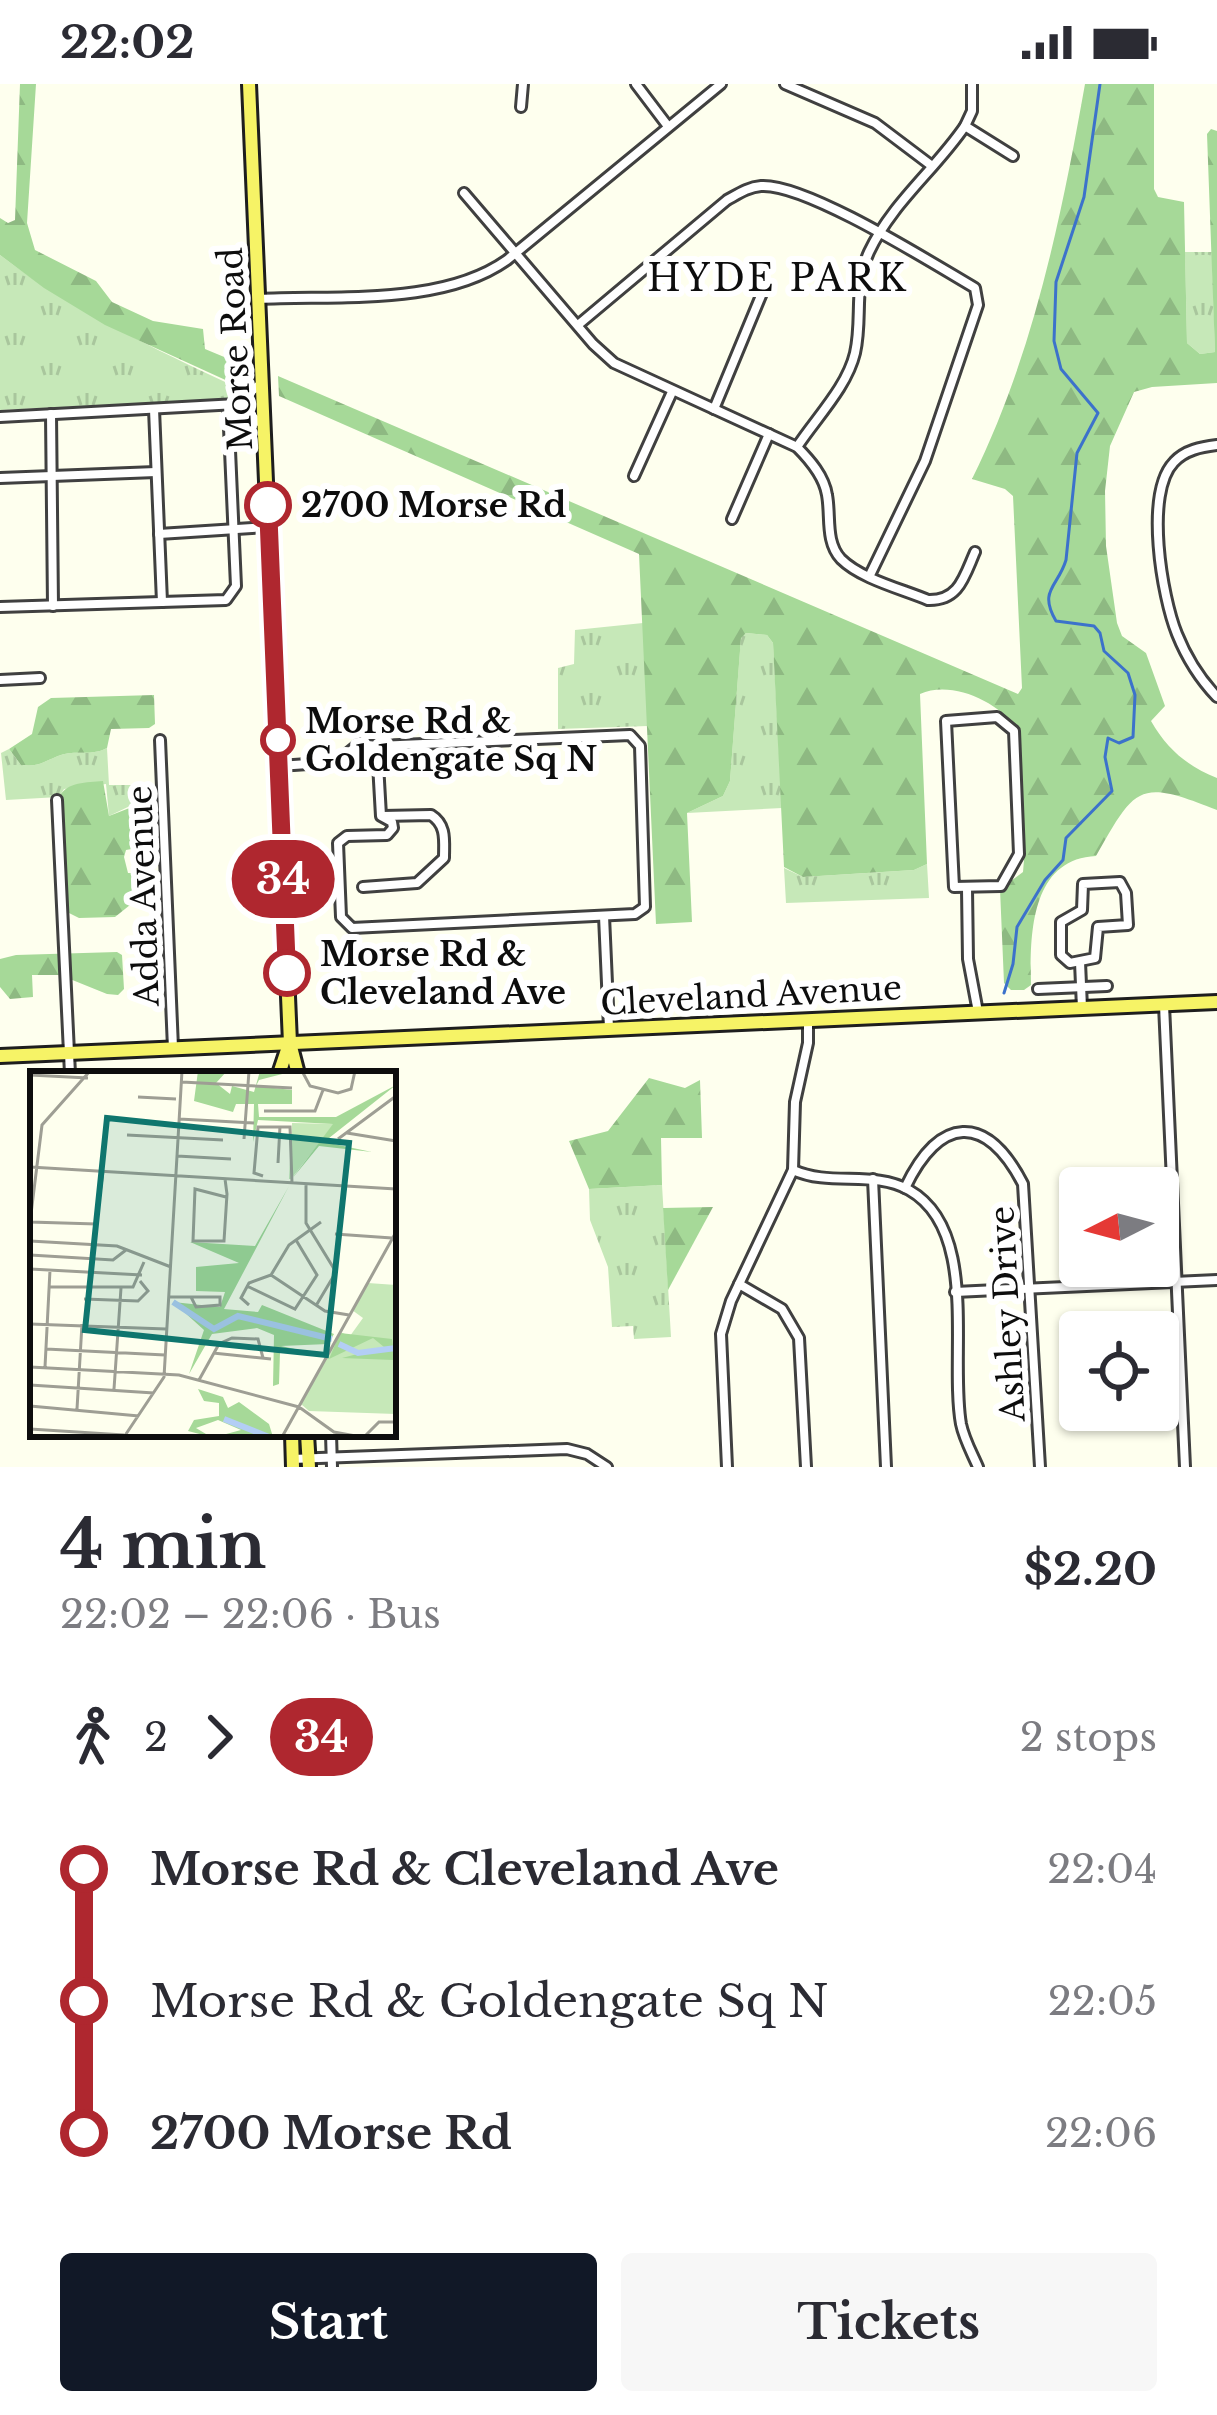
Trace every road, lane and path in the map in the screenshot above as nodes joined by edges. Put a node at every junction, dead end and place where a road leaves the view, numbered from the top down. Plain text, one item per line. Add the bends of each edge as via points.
1 (249, 84) edge
2 (523, 84) edge
3 (637, 84) edge
4 (721, 84) edge
5 (785, 84) edge
6 (972, 84) edge
7 (521, 107) dead end
8 (667, 125) junction
9 (965, 126) junction
10 (1012, 155) dead end
11 (932, 166) junction
12 (464, 193) dead end
13 (879, 234) junction
14 (516, 252) junction
15 (765, 286) dead end
16 (259, 299) junction
17 (578, 325) junction
18 (263, 381) junction
19 (672, 392) junction
20 (233, 405) junction
21 (154, 409) junction
22 (714, 410) junction
23 (51, 413) junction
24 (0, 417) edge
25 (266, 428) junction
26 (769, 434) junction
27 (1217, 445) edge
28 (797, 447) junction
29 (156, 472) junction
30 (51, 475) junction
31 (634, 476) dead end
32 (0, 478) edge
33 (732, 518) dead end
34 (268, 527) junction
35 (234, 529) junction
36 (159, 533) junction
37 (975, 552) dead end
38 (870, 575) junction
39 (162, 602) junction
40 (53, 606) junction
41 (0, 607) edge
42 (40, 678) dead end
43 (0, 680) edge
44 (1217, 697) edge
45 (160, 740) dead end
46 (377, 746) junction
47 (279, 766) junction
48 (57, 800) dead end
49 (381, 816) junction
50 (339, 888) junction
51 (967, 888) junction
52 (604, 916) junction
53 (1080, 962) junction
54 (1107, 986) dead end
55 (1038, 988) dead end
56 (1081, 988) junction
57 (1217, 1002) edge
58 (1164, 1005) junction
59 (1082, 1008) junction
60 (978, 1012) junction
61 (808, 1020) junction
62 (609, 1029) junction
63 (290, 1043) junction
64 (173, 1049) junction
65 (69, 1053) junction
66 (0, 1056) edge
67 (70, 1071) edge
68 (280, 1071) edge
69 (297, 1071) edge
70 (1172, 1167) edge
71 (793, 1170) junction
72 (873, 1179) junction
73 (905, 1188) junction
74 (1217, 1280) edge
75 (1179, 1281) edge
76 (739, 1284) junction
77 (1059, 1287) edge
78 (1177, 1287) edge
79 (1031, 1288) junction
80 (955, 1292) junction
81 (309, 1462) edge
82 (292, 1463) edge
83 (332, 1463) edge
84 (607, 1467) edge
85 (727, 1467) edge
86 (806, 1467) edge
87 (886, 1467) edge
88 (978, 1467) edge
89 (1040, 1467) edge
90 (1185, 1467) edge

1 - 16 main road, Morse Road
2 - 7 street
3 - 8 street
4 - 8 street
5 - 11 street via 875,123
6 - 9 street
8 - 14 street
9 - 10 street
9 - 11 street
11 - 13 street
12 - 14 street
13 - 17 street via 802,194 766,185 745,190
13 - 28 street via 861,274 850,367
13 - 38 street via 979,292 925,461
14 - 16 street via 445,290
14 - 17 street
15 - 22 street
16 - 18 main road, Morse Road
17 - 19 street via 614,363
18 - 20 street
18 - 25 main road, Morse Road
19 - 22 street
19 - 31 street
20 - 21 street
20 - 25 street
20 - 35 street
21 - 23 street
21 - 29 street
22 - 26 street
23 - 24 street
23 - 30 street
25 - 34 main road, Morse Road
26 - 28 street
26 - 33 street
27 - 44 street via 1172,463 1159,515 1175,630
28 - 38 street via 827,491 838,556
29 - 30 street
29 - 36 street
30 - 32 street
30 - 40 street
34 - 35 street
34 - 47 main road, Morse Road
35 - 36 street
35 - 39 street via 236,586 226,600
36 - 39 street
37 - 38 street via 946,598 928,600
39 - 40 street
40 - 41 street
42 - 43 street
45 - 64 street, Adda Avenue
46 - 47 street via 359,744 337,762
46 - 49 street
46 - 52 street via 631,735 640,746 645,907
47 - 63 main road, Morse Road
48 - 65 street
49 - 50 street via 392,822 390,834 338,843
49 - 50 street via 437,818 444,858 417,884
50 - 52 street via 340,916 352,928
51 - 51 street via 1001,886 1019,854 1014,731 1002,720 946,721 953,887
51 - 60 street
52 - 62 street
53 - 53 street via 1099,954 1098,927 1128,925 1120,882 1083,884 1082,910 1060,922 1061,956
53 - 56 street
54 - 56 street
55 - 56 street
56 - 59 street
57 - 58 main road, Cleveland Avenue
58 - 59 main road, Cleveland Avenue
58 - 70 street
59 - 60 main road, Cleveland Avenue
60 - 61 main road, Cleveland Avenue
61 - 62 main road, Cleveland Avenue
61 - 71 street
62 - 63 main road, Cleveland Avenue
63 - 64 main road, Cleveland Avenue
63 - 68 main road, Morse Road
63 - 69 main road, Morse Road
64 - 65 main road, Cleveland Avenue
65 - 66 main road, Cleveland Avenue
65 - 67 street
71 - 72 street via 809,1178
71 - 76 street
72 - 73 street
72 - 87 street
73 - 79 street, Ashley Drive via 941,1137 987,1139 1023,1184
73 - 80 street via 944,1224
74 - 75 street
76 - 85 street via 722,1334
76 - 86 street via 782,1309 799,1338
77 - 79 street
78 - 90 street
79 - 80 street
79 - 89 street, Ashley Drive
80 - 88 street via 962,1426
81 - 82 street
81 - 83 street
83 - 84 street via 567,1449

